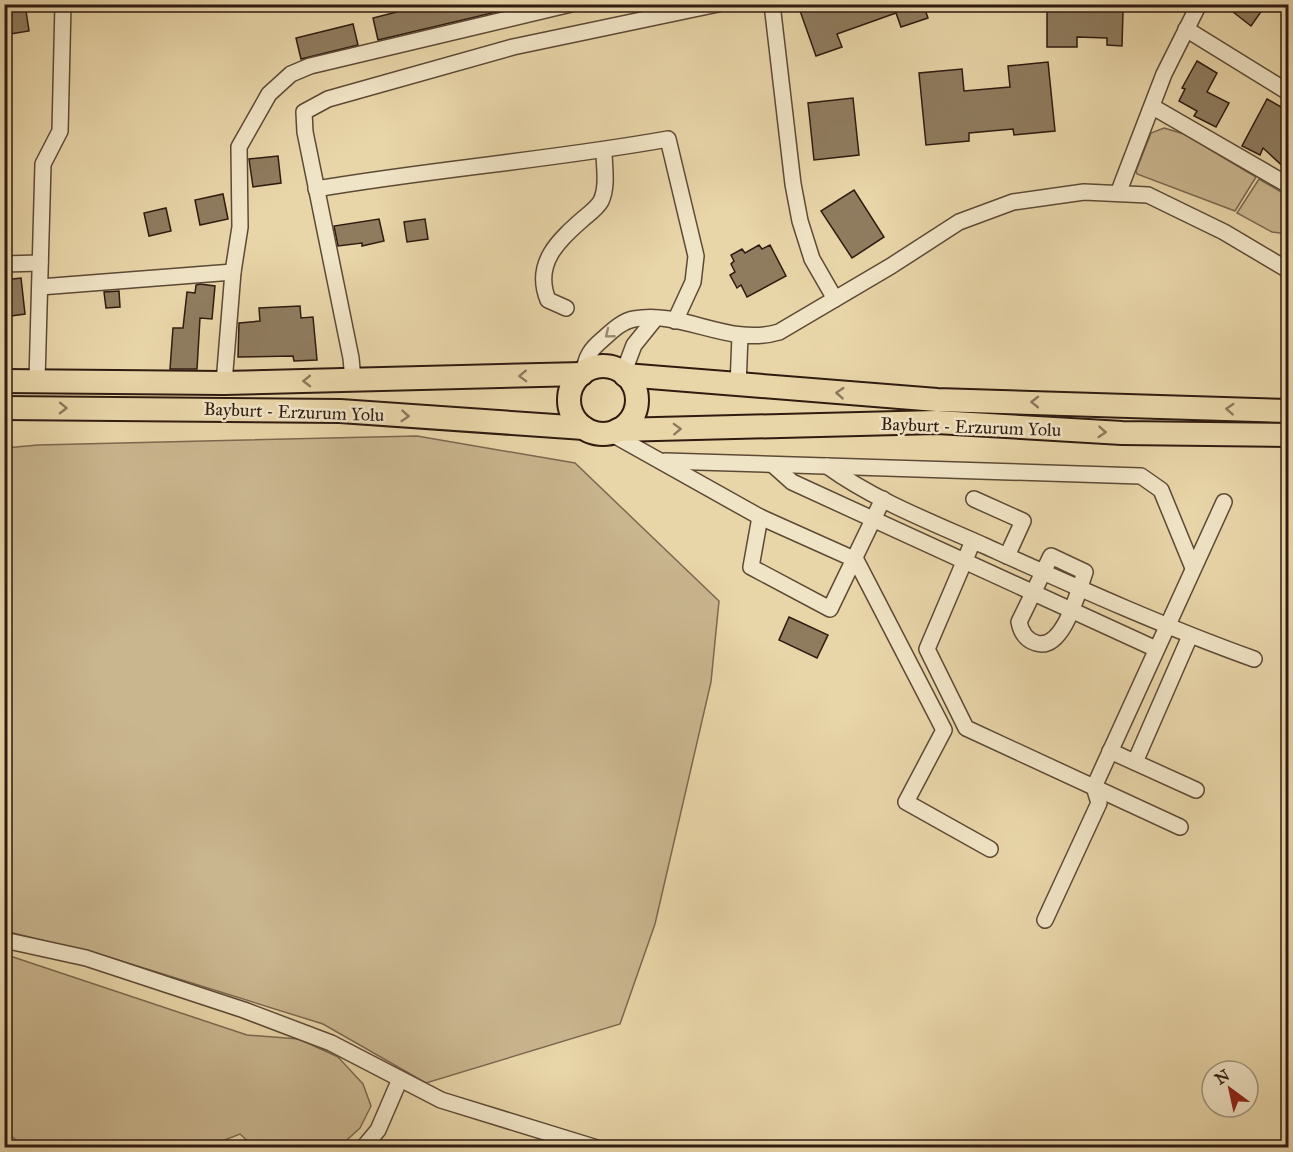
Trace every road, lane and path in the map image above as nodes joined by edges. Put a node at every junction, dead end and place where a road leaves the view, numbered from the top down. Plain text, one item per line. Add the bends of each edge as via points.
1 (63, 4) edge
2 (571, 4) edge
3 (718, 4) edge
4 (772, 4) edge
5 (1199, 4) edge
6 (1186, 29) junction
7 (1288, 92) edge
8 (1153, 107) junction
9 (604, 150) junction
10 (1288, 185) edge
11 (316, 189) junction
12 (1119, 191) junction
13 (40, 263) junction
14 (4, 264) edge
15 (1288, 269) edge
16 (233, 272) junction
17 (39, 287) junction
18 (835, 299) junction
19 (566, 308) dead end
20 (655, 319) junction
21 (675, 321) junction
22 (740, 336) junction
23 (583, 373) junction
24 (624, 375) junction
25 (37, 380) junction
26 (353, 380) junction
27 (4, 381) edge
28 (224, 383) junction
29 (738, 386) junction
30 (4, 408) edge
31 (1288, 411) edge
32 (584, 428) junction
33 (614, 432) junction
34 (1288, 435) edge
35 (661, 461) junction
36 (773, 465) junction
37 (827, 466) junction
38 (883, 499) junction
39 (974, 499) dead end
40 (1224, 502) dead end
41 (760, 517) junction
42 (874, 519) junction
43 (973, 541) junction
44 (1007, 556) junction
45 (856, 560) junction
46 (964, 560) junction
47 (1193, 568) junction
48 (1043, 572) junction
49 (1079, 588) junction
50 (1033, 592) junction
51 (1071, 610) junction
52 (1166, 627) junction
53 (1190, 636) junction
54 (1156, 649) junction
55 (1254, 659) dead end
56 (1110, 751) junction
57 (1135, 762) junction
58 (1094, 787) junction
59 (1196, 790) dead end
60 (1180, 827) dead end
61 (990, 849) dead end
62 (1045, 920) dead end
63 (4, 940) edge
64 (400, 1079) junction
65 (363, 1148) edge
66 (597, 1148) edge

1 - 13 street via 60,131 42,164
2 - 16 street via 310,66 280,82 239,147 240,227
3 - 11 street via 513,47 315,105 304,112 304,132
4 - 18 street via 793,184 812,259
5 - 6 street
6 - 7 street
6 - 8 street
8 - 10 street
8 - 12 street
9 - 11 street
9 - 19 street via 604,191 599,204 547,258 543,277 548,300
9 - 21 street via 668,139 696,256 693,282
11 - 26 street
12 - 15 street via 1148,195
12 - 18 street via 1013,202 959,222
13 - 14 street
13 - 17 street
16 - 17 street
16 - 28 street
17 - 25 street
18 - 22 street via 779,332 763,337
20 - 21 street
20 -> 23 street via 633,319 616,328 589,352
20 - 24 street via 634,345
21 - 22 street
22 - 29 street
23 - 24 highway, Bayburt - Erzurum Yolu via 608,367
23 -> 26 highway, Bayburt - Erzurum Yolu
23 - 32 highway via 571,388 569,406
24 - 29 highway, Bayburt - Erzurum Yolu
24 - 33 highway via 637,400 632,418
25 - 27 highway, Bayburt - Erzurum Yolu
25 - 28 highway, Bayburt - Erzurum Yolu
26 -> 28 highway, Bayburt - Erzurum Yolu
31 -> 29 highway, Bayburt - Erzurum Yolu via 937,400
30 -> 32 highway, Bayburt - Erzurum Yolu via 340,411
32 - 33 highway, Bayburt - Erzurum Yolu via 601,434
33 -> 34 highway, Bayburt - Erzurum Yolu via 937,422 1122,433
33 - 35 street
35 - 36 street
35 - 41 street
36 - 37 street
36 - 42 street via 792,482
37 - 38 street via 854,486
37 - 47 street via 1141,476 1161,490
38 - 42 street
38 - 43 street
39 - 44 street via 1023,521
40 - 47 street
41 - 45 street
41 - 45 street via 751,567 830,609
42 - 45 street
42 - 46 street
43 - 44 street
43 - 46 street
44 - 48 street
45 - 61 street via 944,730 906,802
46 - 50 street
46 - 58 street via 927,649 966,728
47 - 52 street
48 - 49 street via 1051,556 1085,572
48 - 50 street
49 - 51 street
49 - 52 street
50 - 51 street
50 - 51 street via 1019,622 1022,632 1034,642 1055,641
51 - 54 street
52 - 53 street
52 - 54 street
53 - 55 street
53 - 57 street
54 - 56 street
56 - 57 street
56 - 58 street
57 - 59 street
58 - 60 street
58 - 62 street via 1099,803
63 - 64 street via 86,958 244,1010 331,1043
64 - 65 street via 378,1130
64 - 66 street via 441,1100

